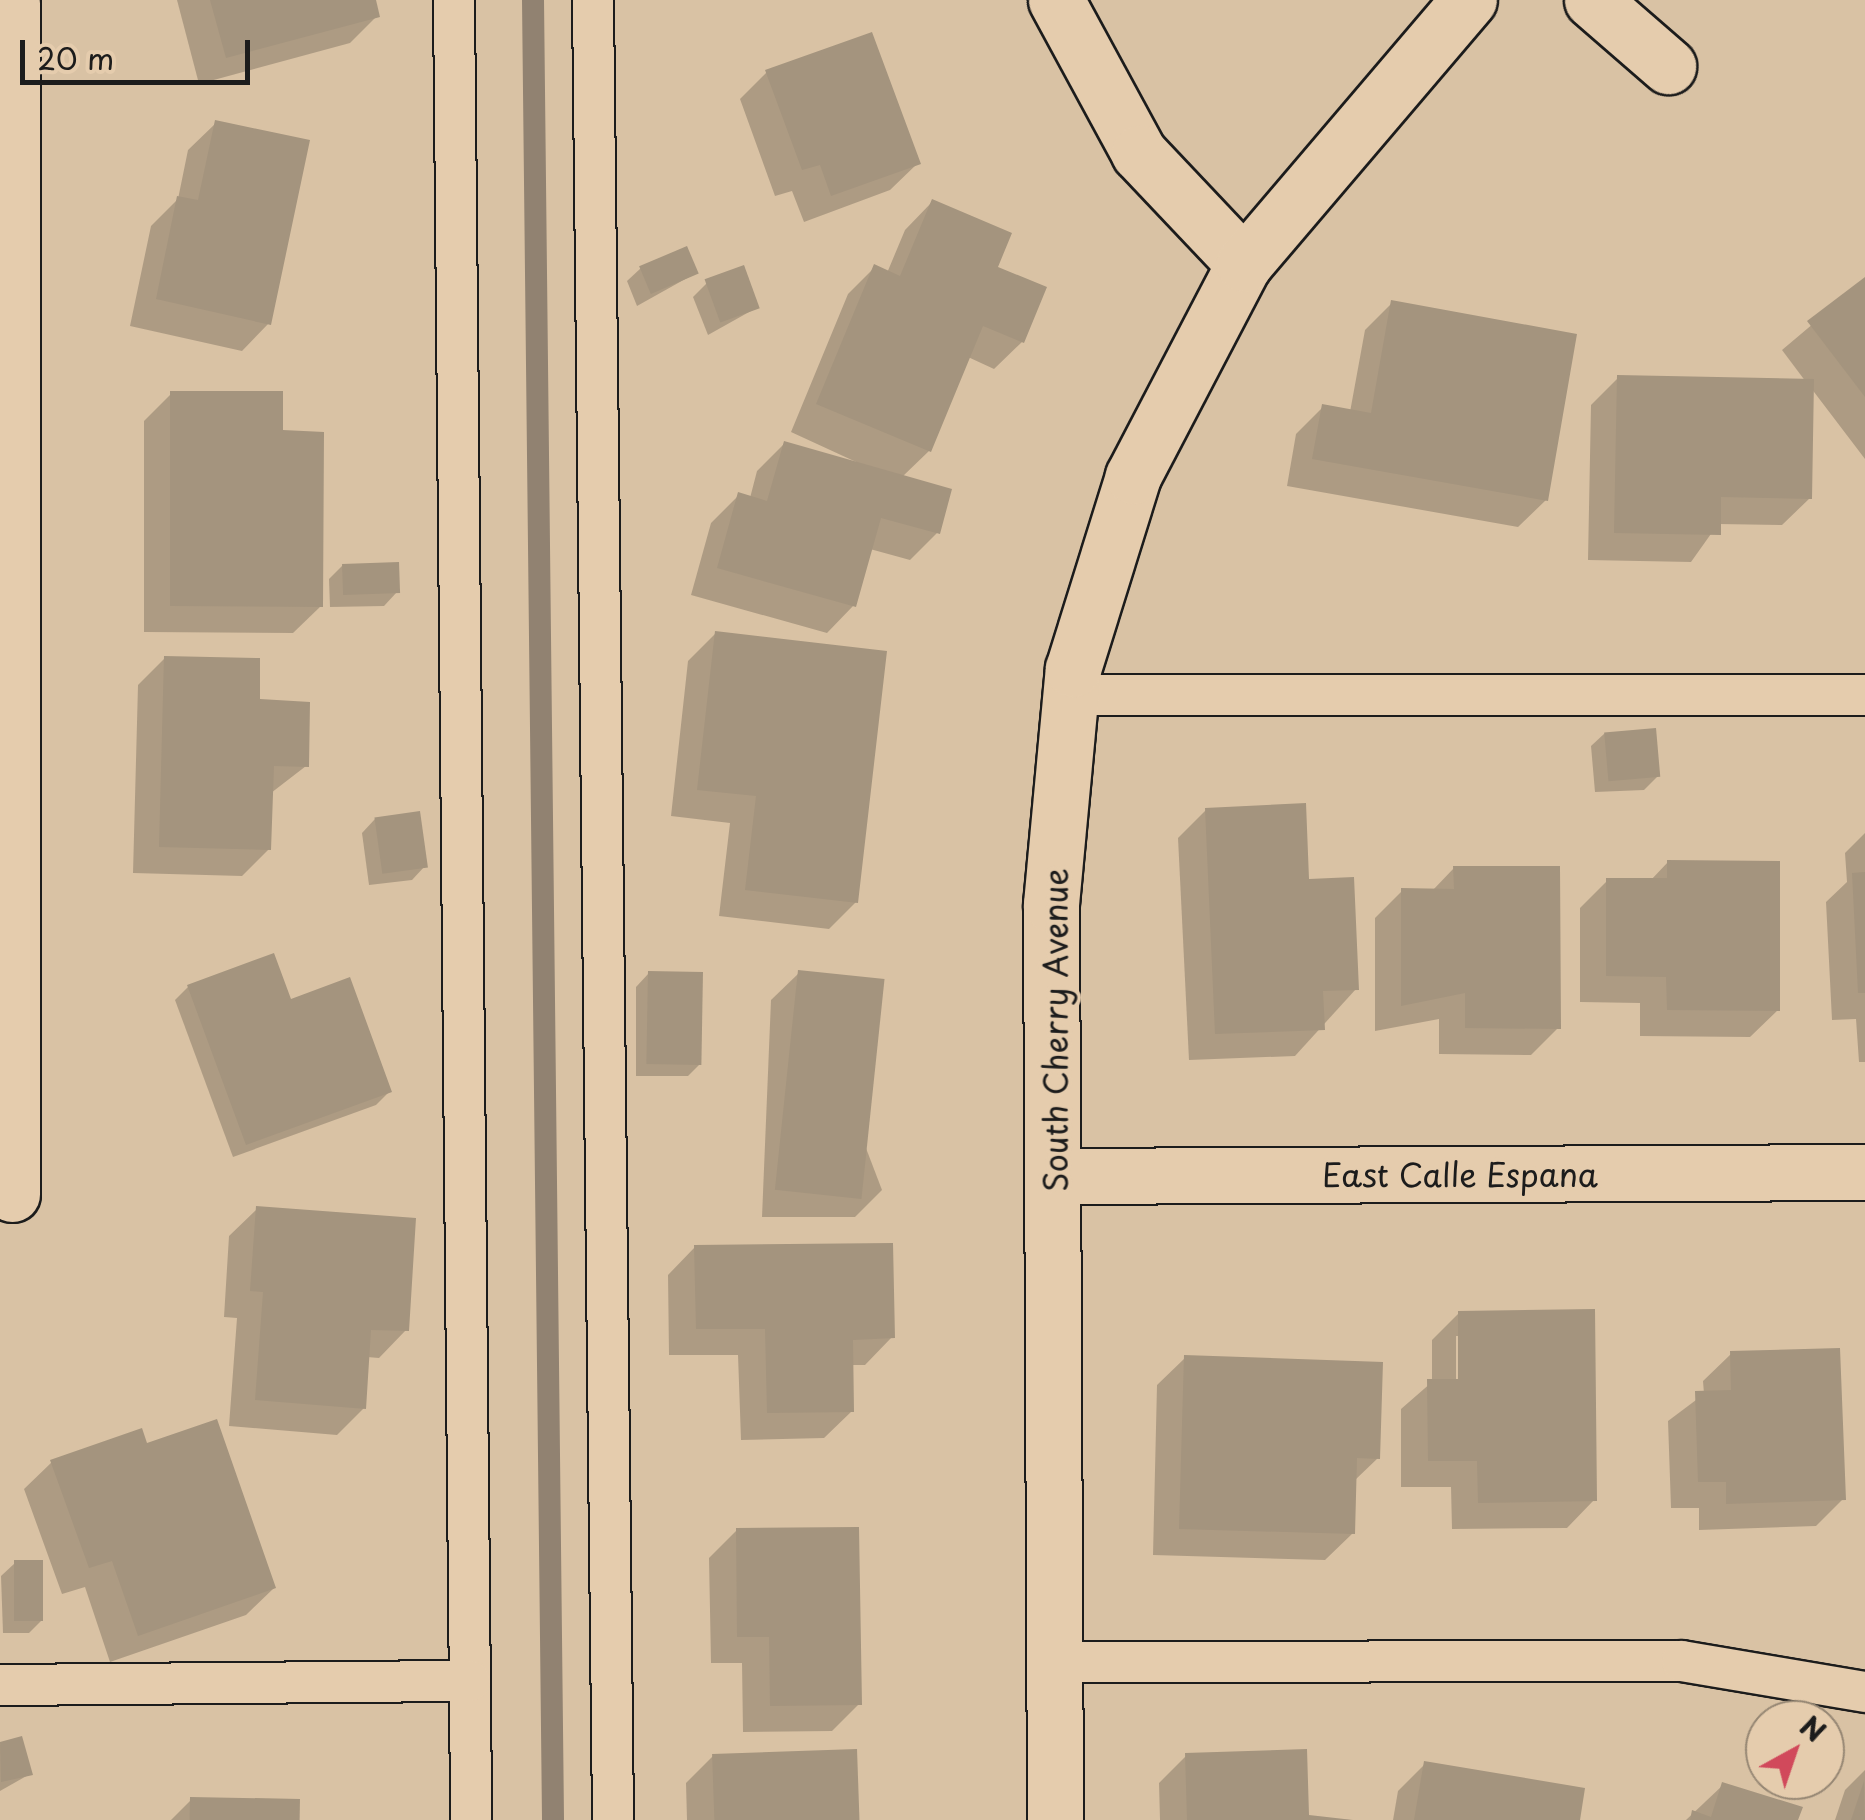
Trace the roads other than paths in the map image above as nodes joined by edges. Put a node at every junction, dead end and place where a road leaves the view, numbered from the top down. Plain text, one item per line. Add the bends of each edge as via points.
1 (454, 0) edge
2 (592, 0) edge
3 (1056, 0) edge
4 (1469, 0) edge
5 (1592, 0) edge
6 (12, 3) dead end
7 (1668, 66) dead end
8 (1244, 264) junction
9 (1865, 695) edge
10 (1071, 696) junction
11 (4, 1046) edge
12 (1865, 1172) edge
13 (1055, 1176) junction
14 (12, 1194) dead end
15 (1055, 1662) junction
16 (470, 1682) junction
17 (0, 1685) edge
18 (1865, 1692) edge
19 (472, 1820) edge
20 (613, 1820) edge
21 (1055, 1820) edge

1 - 16 lane
2 - 20 lane
3 - 8 street via 1138,153
4 - 8 street, South Cherry Avenue
5 - 7 street
6 - 11 street
8 - 10 street, South Cherry Avenue via 1133,476
9 - 10 lane
10 - 13 street, South Cherry Avenue via 1051,904
11 - 14 street
12 - 13 street, East Calle Espana
13 - 15 street, South Cherry Avenue
15 - 18 lane via 1682,1661
15 - 21 street, South Cherry Avenue
16 - 17 lane
16 - 19 lane

